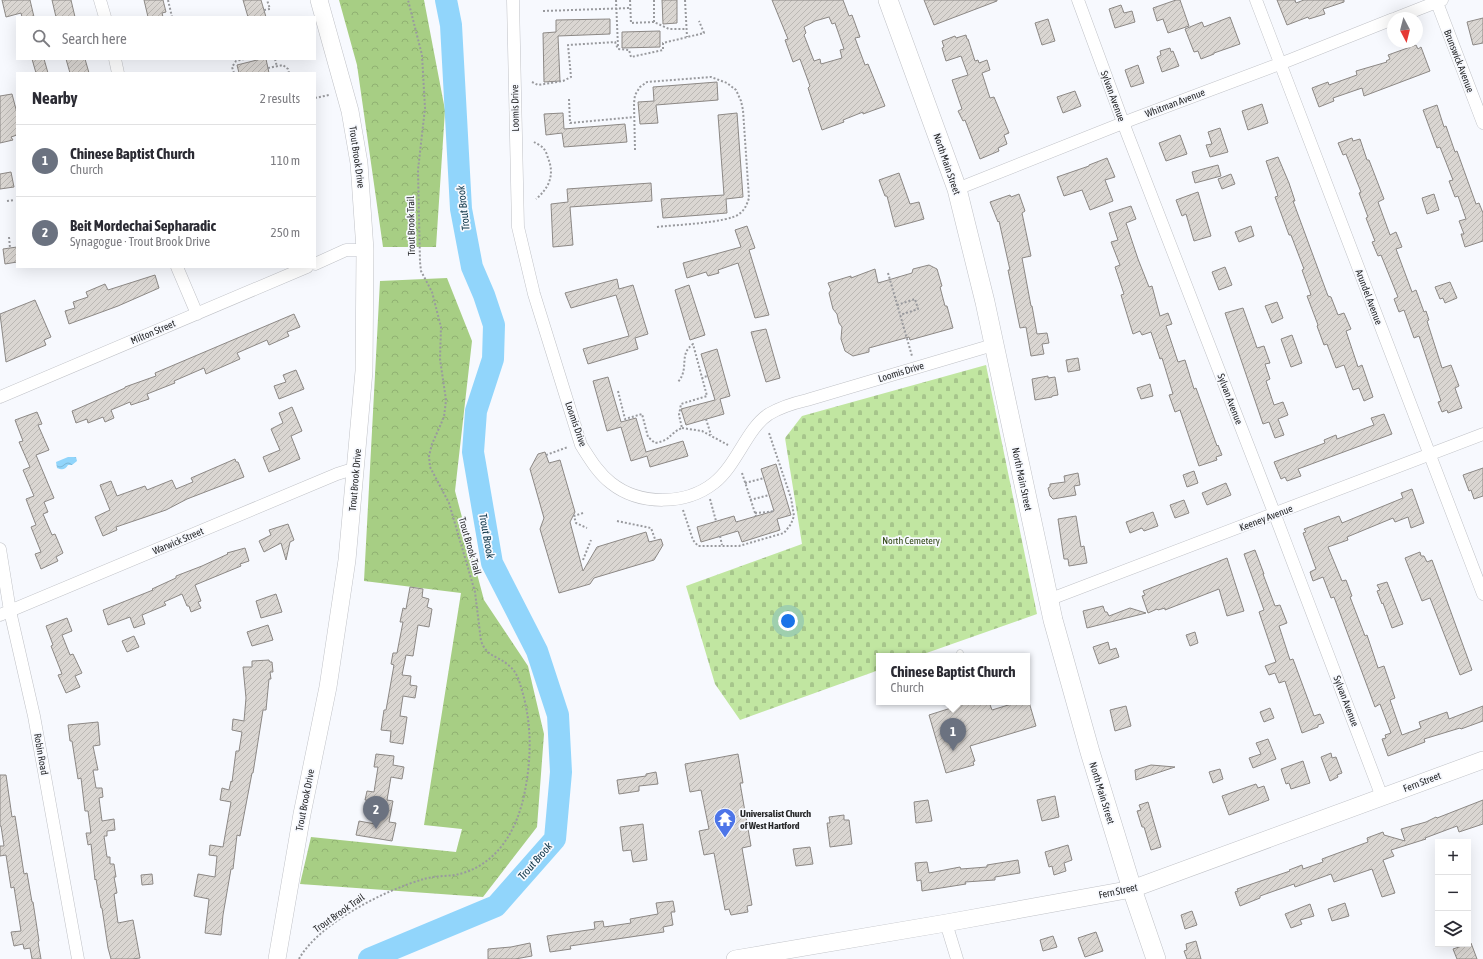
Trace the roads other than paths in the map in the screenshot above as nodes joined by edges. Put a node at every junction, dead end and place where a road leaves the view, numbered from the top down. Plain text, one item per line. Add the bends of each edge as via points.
1 (100, 0) edge
2 (319, 0) edge
3 (513, 0) edge
4 (888, 0) edge
5 (1078, 0) edge
6 (1256, 0) edge
7 (1438, 1) edge
8 (1411, 12) edge
9 (104, 16) edge
10 (1387, 21) edge
11 (115, 60) edge
12 (1280, 64) junction
13 (118, 72) edge
14 (1123, 123) junction
15 (1483, 123) edge
16 (957, 189) junction
17 (365, 250) junction
18 (316, 264) edge
19 (178, 268) edge
20 (305, 268) edge
21 (197, 314) junction
22 (994, 345) junction
23 (0, 397) edge
24 (1483, 434) edge
25 (1430, 454) junction
26 (356, 468) junction
27 (1275, 515) junction
28 (0, 549) edge
29 (1483, 594) edge
30 (1048, 600) junction
31 (5, 613) edge
32 (1483, 760) edge
33 (1382, 797) junction
34 (1132, 889) junction
35 (946, 923) junction
36 (782, 955) edge
37 (78, 959) edge
38 (277, 959) edge
39 (735, 959) edge
40 (957, 959) edge
41 (1156, 959) edge

1 - 9 street
2 - 17 main road, Trout Brook Drive via 356,139
3 - 22 street, Loomis Drive via 518,227 534,294 581,445 590,460 612,484 643,498 667,500 704,490 716,482 728,468 755,428 768,414 785,406
4 - 16 main road, North Main Street
5 - 14 street, Sylvan Avenue
6 - 12 street, Arundel Avenue
7 - 8 street
7 - 15 street, Brunswick Avenue
10 - 12 street, Whitman Avenue
11 - 13 street
12 - 14 street, Whitman Avenue
12 - 25 street, Arundel Avenue
14 - 16 street, Whitman Avenue
14 - 27 street, Sylvan Avenue
16 - 22 main road, North Main Street
17 - 18 street via 346,250
17 - 26 main road, Trout Brook Drive via 364,371
19 - 21 street
20 - 21 street, Milton Street
21 - 23 street, Milton Street
22 - 30 main road, North Main Street
24 - 25 street, Keeney Avenue
25 - 27 street, Keeney Avenue
25 - 29 street, Arundel Avenue
26 - 31 street, Warwick Street
26 - 38 main road, Trout Brook Drive via 347,560 328,686 302,814
27 - 30 street, Keeney Avenue
27 - 33 street, Sylvan Avenue
28 - 31 street, Robin Road
30 - 34 main road, North Main Street via 1090,752
31 - 37 street, Robin Road via 34,716
32 - 33 main road, Fern Street
33 - 34 main road, Fern Street
34 - 35 main road, Fern Street
34 - 41 main road, North Main Street
35 - 36 main road, Fern Street
35 - 40 street
36 - 39 main road, Fern Street

